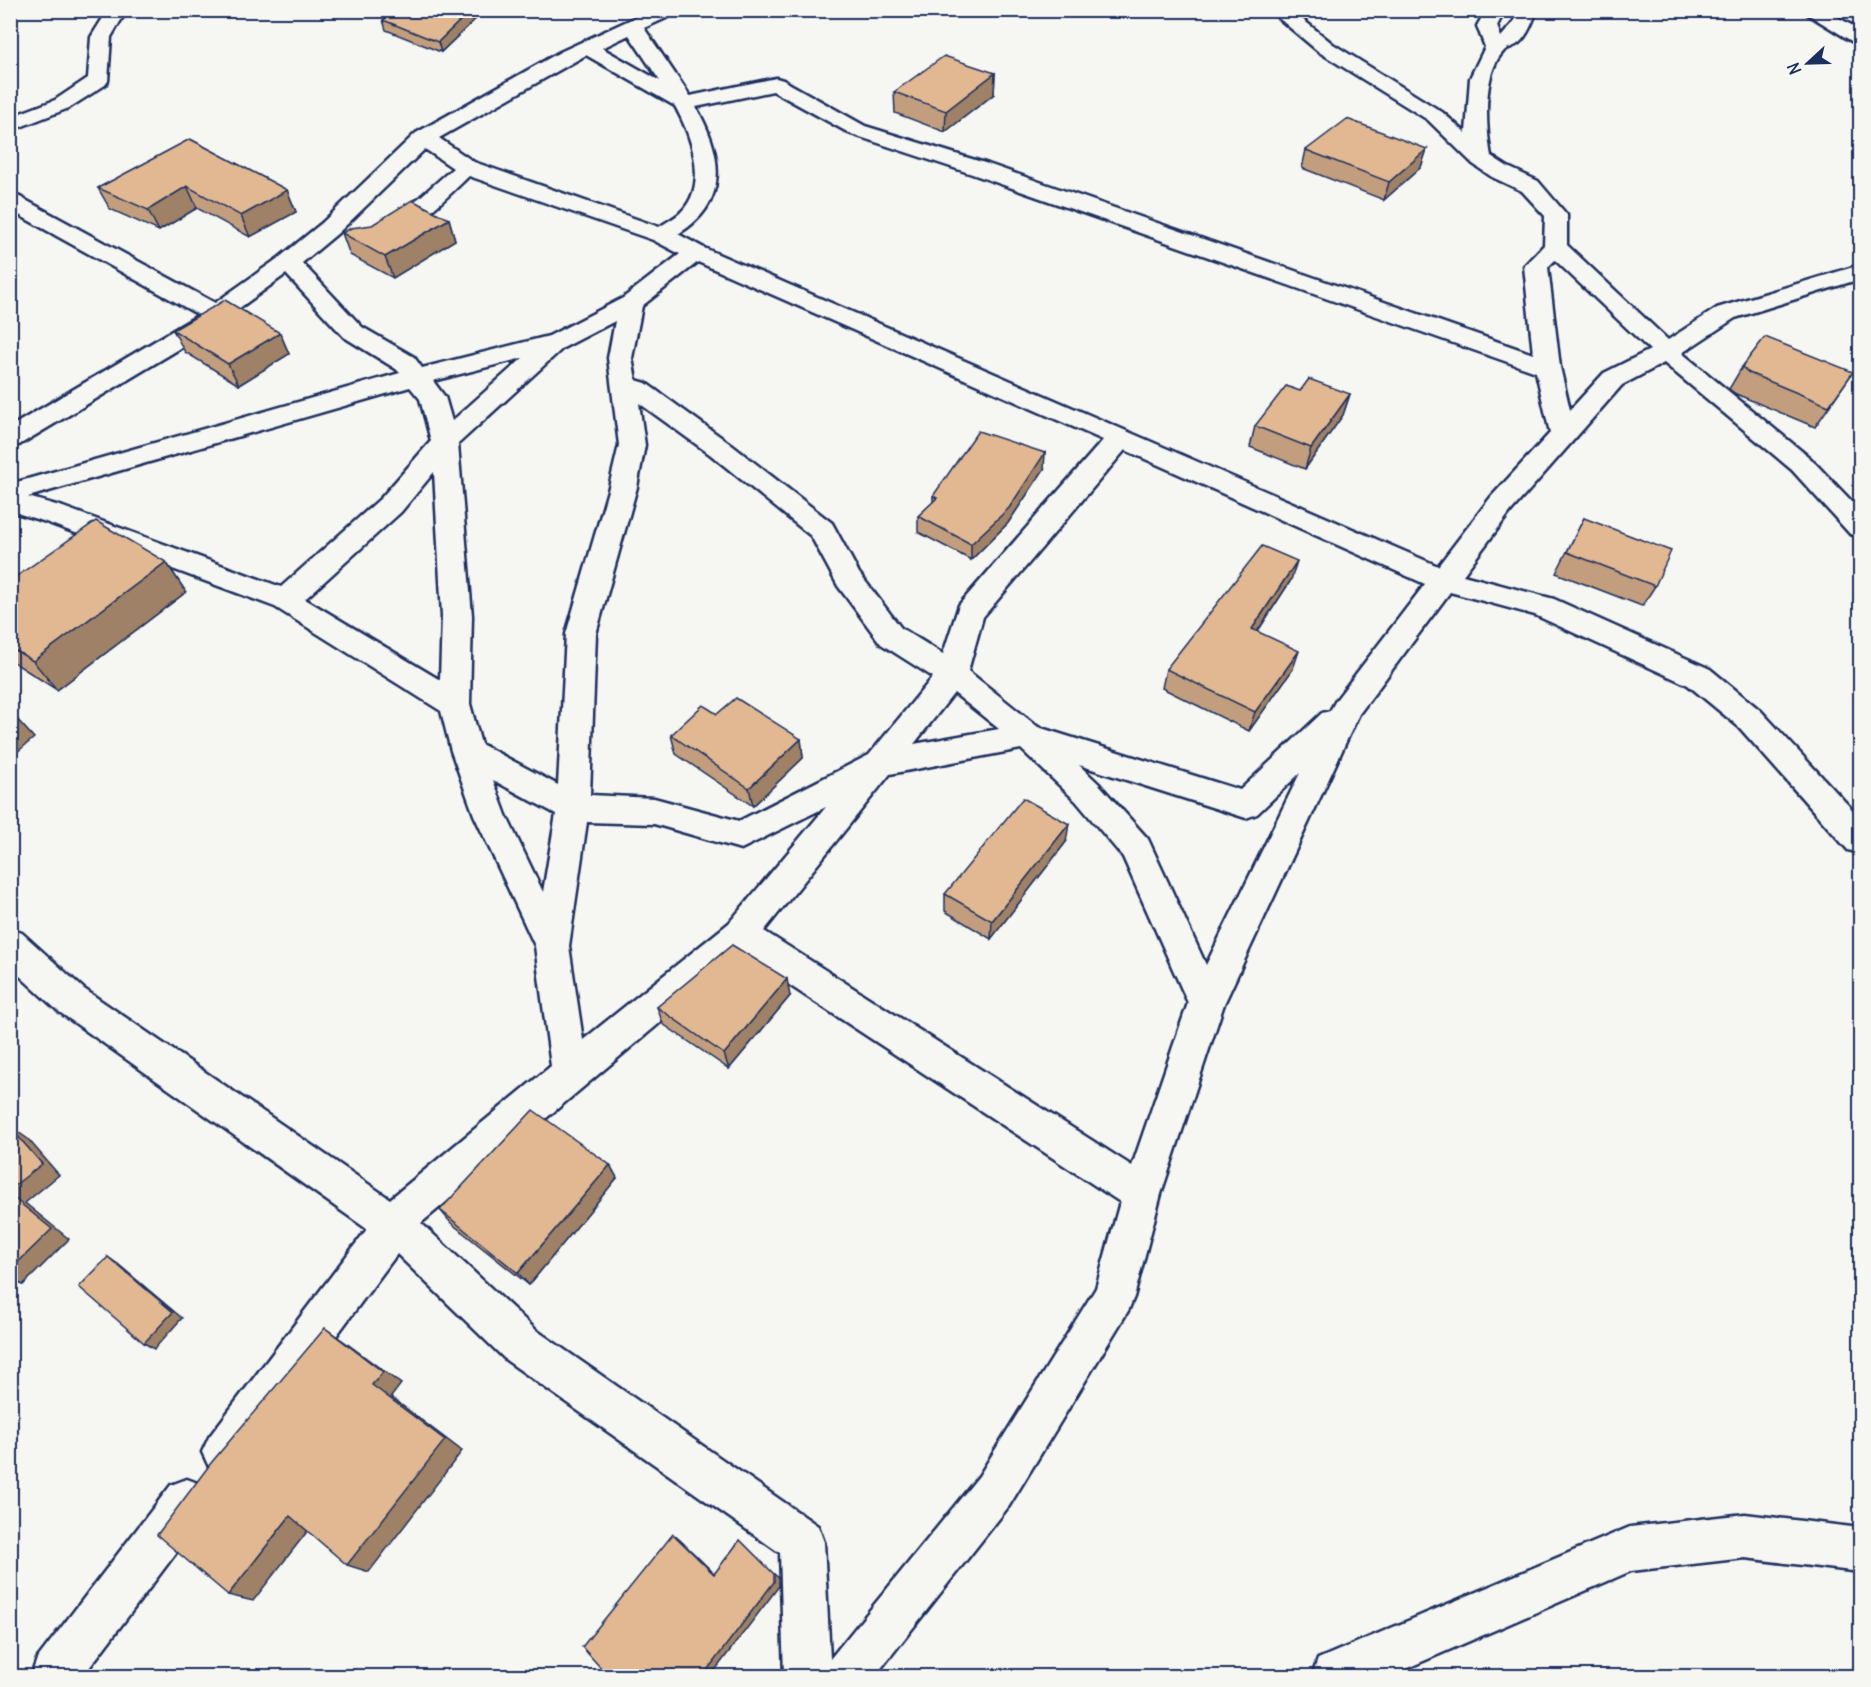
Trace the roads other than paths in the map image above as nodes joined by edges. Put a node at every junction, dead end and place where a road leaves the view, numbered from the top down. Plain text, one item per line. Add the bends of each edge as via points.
1 (118, 10) edge
2 (668, 10) edge
3 (1278, 10) edge
4 (1496, 10) edge
5 (1528, 10) edge
6 (1809, 10) edge
7 (633, 26) junction
8 (1860, 39) edge
9 (1495, 47) junction
10 (586, 48) junction
11 (685, 103) junction
12 (10, 125) edge
13 (424, 138) junction
14 (1481, 159) junction
15 (466, 167) junction
16 (10, 201) edge
17 (348, 234) junction
18 (661, 235) junction
19 (1554, 247) junction
20 (696, 253) junction
21 (288, 262) junction
22 (1860, 272) edge
23 (631, 303) junction
24 (216, 314) junction
25 (557, 342) junction
26 (1666, 352) junction
27 (1547, 367) junction
28 (416, 377) junction
29 (623, 385) junction
30 (1563, 434) junction
31 (12, 437) edge
32 (1120, 438) junction
33 (445, 442) junction
34 (10, 493) edge
35 (10, 501) edge
36 (1860, 527) edge
37 (1443, 580) junction
38 (285, 600) junction
39 (952, 675) junction
40 (455, 704) junction
41 (1347, 708) junction
42 (1027, 736) junction
43 (467, 751) junction
44 (881, 763) junction
45 (573, 808) junction
46 (1860, 840) edge
47 (741, 934) junction
48 (10, 944) edge
49 (552, 946) junction
50 (1206, 1003) junction
51 (570, 1073) junction
52 (1142, 1194) junction
53 (395, 1225) junction
54 (1860, 1550) edge
55 (54, 1677) edge
56 (807, 1677) edge
57 (846, 1677) edge
58 (1335, 1677) edge

1 - 12 street via 101,37 98,81 62,104
2 - 7 street
3 - 14 street via 1326,48 1435,116
4 - 9 street via 1487,26
5 - 9 street via 1512,39
6 - 8 street
7 - 10 street
7 - 11 street
9 - 14 street via 1480,78 1476,131
10 - 11 street
10 - 13 street
11 - 18 street via 705,148 706,192 694,212
11 - 27 street via 776,84 858,130
13 - 15 street
13 - 17 street
14 - 19 street via 1530,186 1556,216
15 - 17 street via 427,203 388,230
15 - 18 street
16 - 24 street
17 - 21 street
18 - 20 street
19 - 26 street
19 - 27 street via 1536,266
20 - 23 street
20 - 32 street
21 - 24 street
21 - 28 street via 353,332 405,363
22 - 26 street via 1726,313
23 - 25 street
23 - 29 street via 620,358
24 - 31 street
25 - 28 street
25 - 33 street
26 - 30 street via 1612,379
26 - 36 street via 1801,464
27 - 30 street
28 - 33 street via 432,397
28 - 34 street
29 - 39 street via 637,389 720,449 822,530 848,579 891,636
29 - 45 street via 632,445 581,634
30 - 37 street
32 - 37 street
32 - 39 street via 969,613
33 - 38 street via 391,505
33 - 40 street via 457,616
35 - 38 street
37 - 41 street
37 - 46 street via 1544,607 1699,677 1750,718
38 - 40 street
39 - 42 street
39 - 44 street
40 - 43 street
41 - 42 street via 1246,805
41 - 50 street
42 - 44 street
42 - 50 street via 1087,792 1136,849
43 - 45 street
43 - 49 street via 490,815
44 - 45 street via 741,835 654,811
44 - 47 street
45 - 49 street
47 - 51 street
47 - 52 street
48 - 53 street via 71,1000
49 - 51 street
50 - 52 street
51 - 53 street via 405,1211
52 - 57 street via 1114,1297 993,1491
53 - 55 street
53 - 56 street via 521,1345 802,1542
54 - 58 street via 1745,1536 1630,1549

